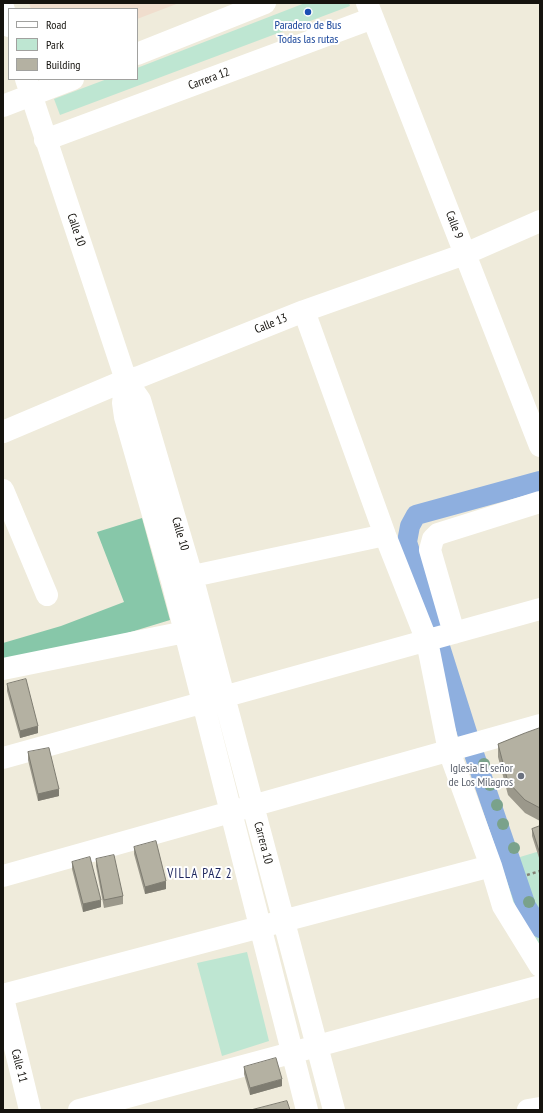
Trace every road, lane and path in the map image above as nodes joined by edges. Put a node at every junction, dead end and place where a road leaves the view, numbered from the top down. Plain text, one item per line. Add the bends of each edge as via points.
1 (265, 3) edge
2 (3, 7) edge
3 (370, 10) edge
4 (8, 23) edge
5 (138, 54) edge
6 (68, 80) edge
7 (29, 87) edge
8 (3, 106) edge
9 (46, 140) junction
10 (540, 221) edge
11 (465, 254) junction
12 (304, 311) junction
13 (126, 380) junction
14 (3, 432) edge
15 (540, 446) edge
16 (3, 490) edge
17 (540, 502) edge
18 (385, 535) junction
19 (182, 579) junction
20 (47, 595) dead end
21 (540, 609) edge
22 (185, 632) junction
23 (454, 633) junction
24 (427, 641) junction
25 (3, 669) edge
26 (224, 697) junction
27 (203, 703) junction
28 (540, 725) edge
29 (449, 751) junction
30 (3, 758) edge
31 (253, 806) junction
32 (231, 812) junction
33 (492, 866) junction
34 (540, 871) edge
35 (527, 875) dead end
36 (3, 876) edge
37 (284, 921) junction
38 (260, 927) junction
39 (540, 966) edge
40 (540, 986) edge
41 (4, 1005) edge
42 (317, 1046) junction
43 (292, 1053) junction
44 (540, 1108) edge
45 (30, 1110) edge
46 (79, 1110) edge
47 (307, 1110) edge
48 (334, 1110) edge
49 (528, 1110) edge

1 - 5 street
2 - 4 street
3 - 9 street, Carrera 12
3 - 11 street, Calle 9
6 - 7 street
7 - 8 street
7 - 9 street, Calle 10
9 - 13 street, Calle 10
10 - 11 street, Calle 13
11 - 12 street, Calle 13
11 - 15 street, Calle 9
12 - 13 street, Calle 13
12 - 18 street
13 - 14 street, Calle 13
13 - 19 street, Calle 10 via 140,400 145,449
16 - 20 street
17 - 23 street via 438,534 433,539 430,550
18 - 19 street
18 - 24 street
19 - 22 street, Carrera 10
19 - 26 street, Carrera 10
21 - 23 street
22 - 25 street
22 - 27 street, Carrera 10
23 - 24 street
24 - 26 street
24 - 29 street
26 - 27 street
26 - 31 street, Carrera 10
27 - 30 street
27 - 32 street, Carrera 10
28 - 29 street
29 - 31 street
29 - 33 street
31 - 32 street
31 - 37 street, Carrera 10
32 - 36 street
32 - 38 street, Carrera 10
33 - 37 street
33 - 39 street via 503,906
34 - 35 path
37 - 38 street
37 - 42 street, Carrera 10
38 - 41 street
38 - 43 street, Carrera 10
40 - 42 street
41 - 45 street, Calle 11
42 - 43 street
42 - 48 street, Carrera 10
43 - 46 street
43 - 47 street, Carrera 10
44 - 49 street

